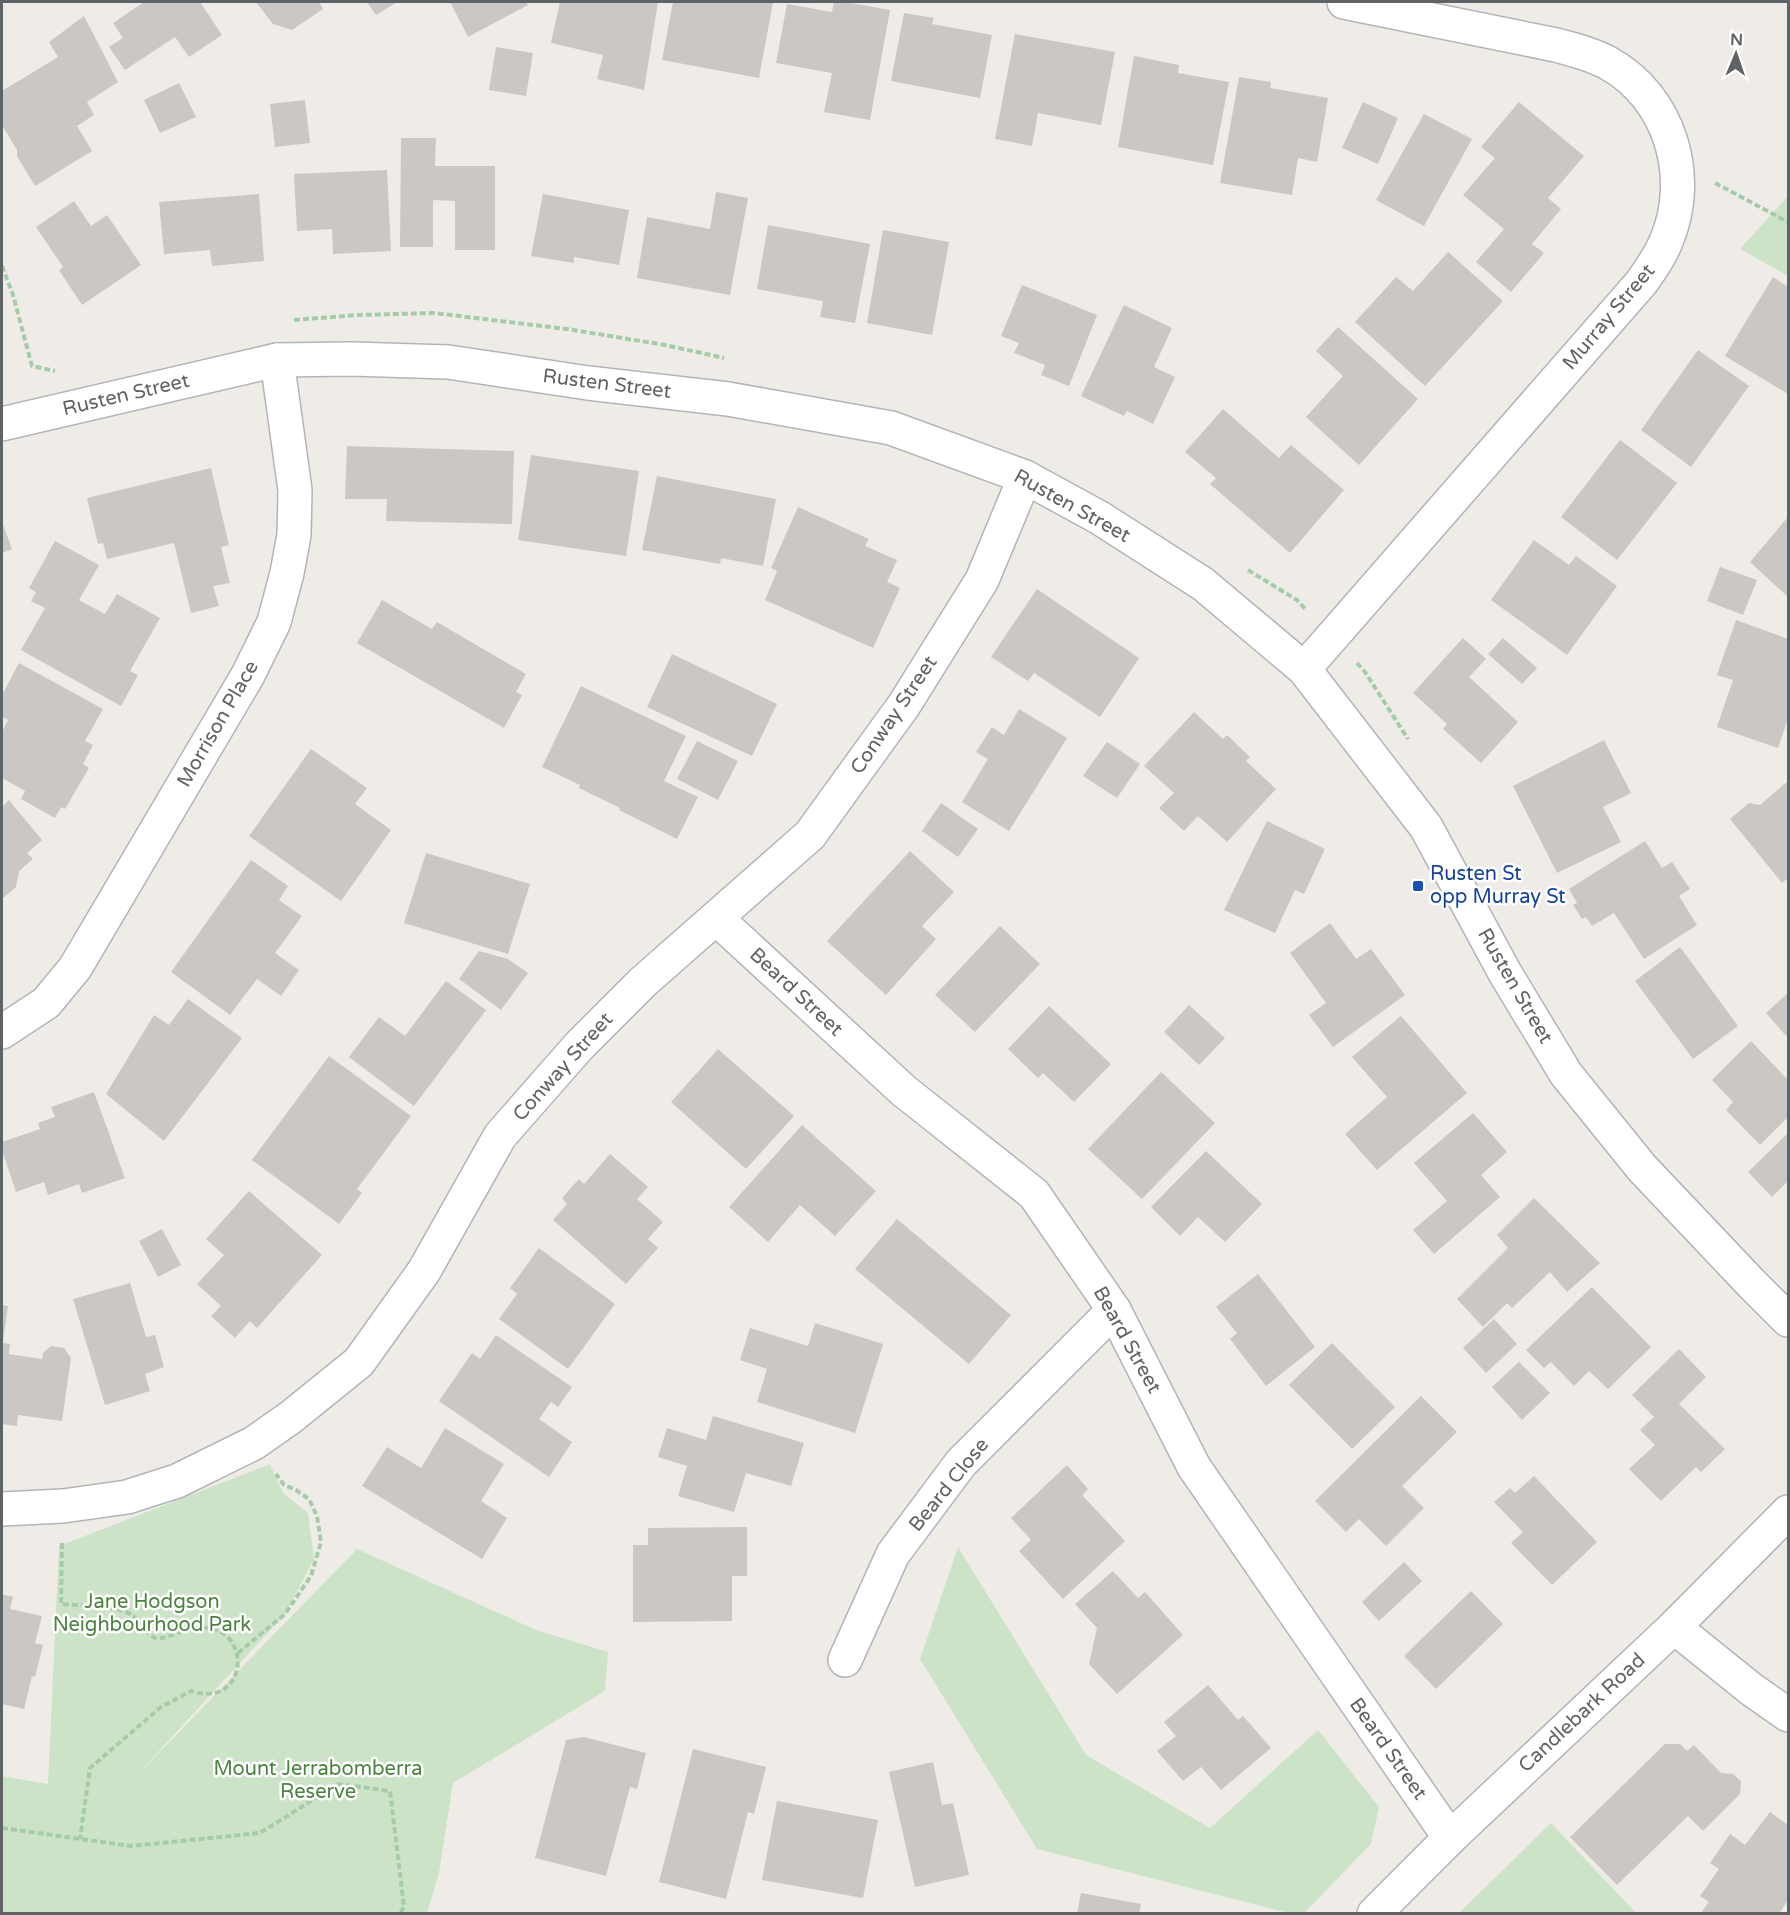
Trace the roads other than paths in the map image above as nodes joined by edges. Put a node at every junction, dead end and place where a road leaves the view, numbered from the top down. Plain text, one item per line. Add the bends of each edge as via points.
1 (1344, 2) edge
2 (277, 360) junction
3 (2, 424) edge
4 (1025, 477) junction
5 (1304, 669) junction
6 (716, 918) junction
7 (2, 1032) edge
8 (1114, 1310) junction
9 (1788, 1320) edge
10 (2, 1509) edge
11 (1788, 1512) edge
12 (1674, 1627) junction
13 (845, 1660) dead end
14 (1788, 1715) edge
15 (1450, 1838) junction
16 (1374, 1914) edge

1 - 5 street, Murray Street via 1556,45 1609,63 1640,88 1664,122 1677,164 1678,189 1667,240 1641,283
2 - 3 street, Rusten Street
2 - 4 street, Rusten Street via 448,362 728,399 891,428
2 - 7 street, Morrison Place via 295,490 294,535 273,622 248,675 75,968 46,1003
4 - 5 street, Rusten Street via 1100,518 1203,584
4 - 6 street, Conway Street via 982,580 904,705 810,835
5 - 9 street, Rusten Street via 1426,827 1566,1074 1642,1168
6 - 8 street, Beard Street via 904,1091 1034,1194
6 - 10 street, Conway Street via 643,982 579,1046 500,1136 424,1271 358,1362 254,1443 177,1481 127,1497
8 - 13 street, Beard Close via 961,1463 893,1554
8 - 15 street, Beard Street via 1194,1467
11 - 12 street, Candlebark Road
12 - 14 street
12 - 15 street, Candlebark Road
15 - 16 street, Candlebark Road

